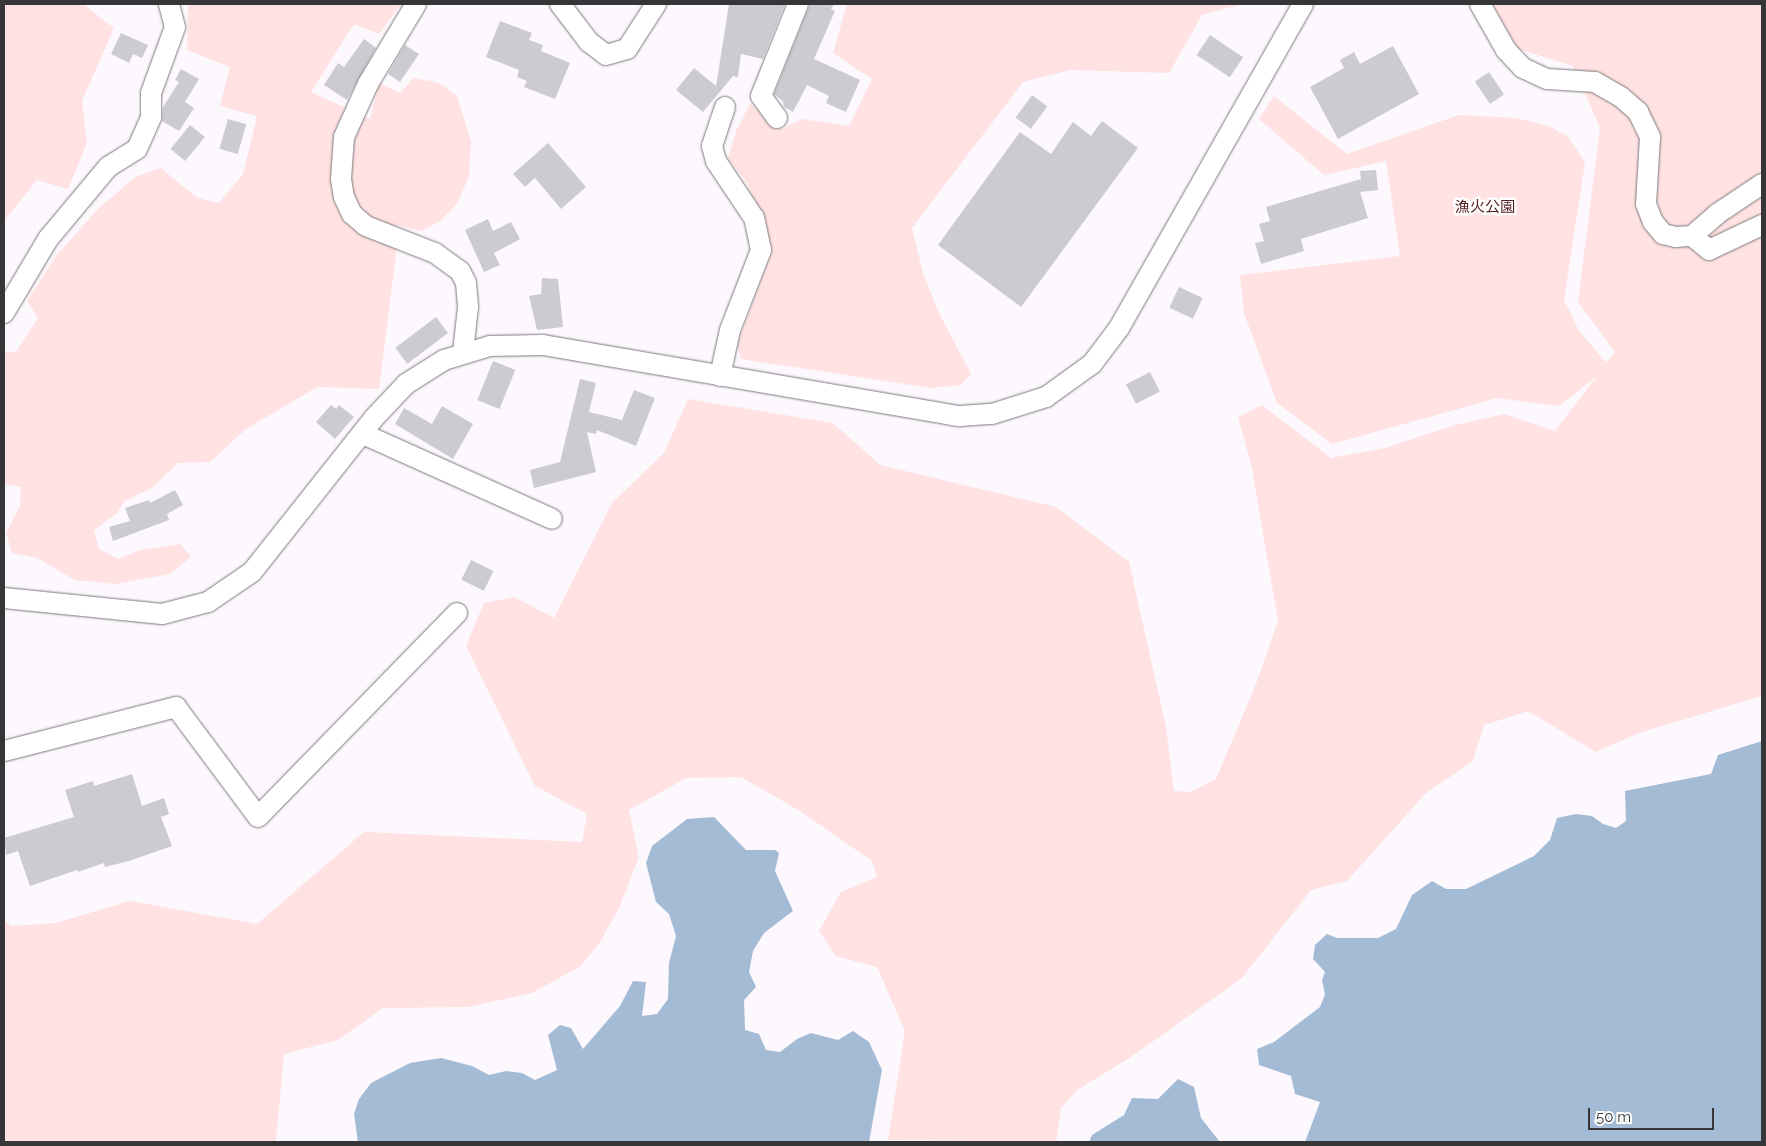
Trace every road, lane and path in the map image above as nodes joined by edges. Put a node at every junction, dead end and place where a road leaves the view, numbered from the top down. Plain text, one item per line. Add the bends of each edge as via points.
1 (169, 4) edge
2 (416, 4) edge
3 (560, 4) edge
4 (656, 4) edge
5 (798, 4) edge
6 (1303, 4) edge
7 (1480, 4) edge
8 (725, 107) dead end
9 (776, 118) dead end
10 (1762, 184) edge
11 (1762, 224) edge
12 (1692, 236) junction
13 (4, 313) edge
14 (463, 352) junction
15 (720, 376) junction
16 (363, 434) junction
17 (552, 519) dead end
18 (4, 598) edge
19 (457, 613) dead end
20 (4, 751) edge

1 - 13 street via 174,26 151,93 151,117 137,149 108,167 48,239
2 - 14 street via 368,84 344,137 341,180 352,214 366,226 436,253 460,272 466,283 468,307
3 - 4 street via 588,42 606,55 627,49
5 - 9 street via 761,96
6 - 15 street via 1119,328 1092,364 1046,397 992,414 960,416
7 - 12 street via 1506,50 1523,68 1547,79 1595,82 1621,97 1638,112 1650,137 1646,204 1653,222 1663,234
8 - 15 street via 712,146 716,161 754,218 761,250 730,330
10 - 12 street via 1717,214
11 - 12 street via 1709,250
14 - 15 street via 490,346 543,345
14 - 16 street via 437,363 406,384
16 - 17 street
16 - 18 street via 252,572 208,602 162,614
19 - 20 street via 258,817 176,706

